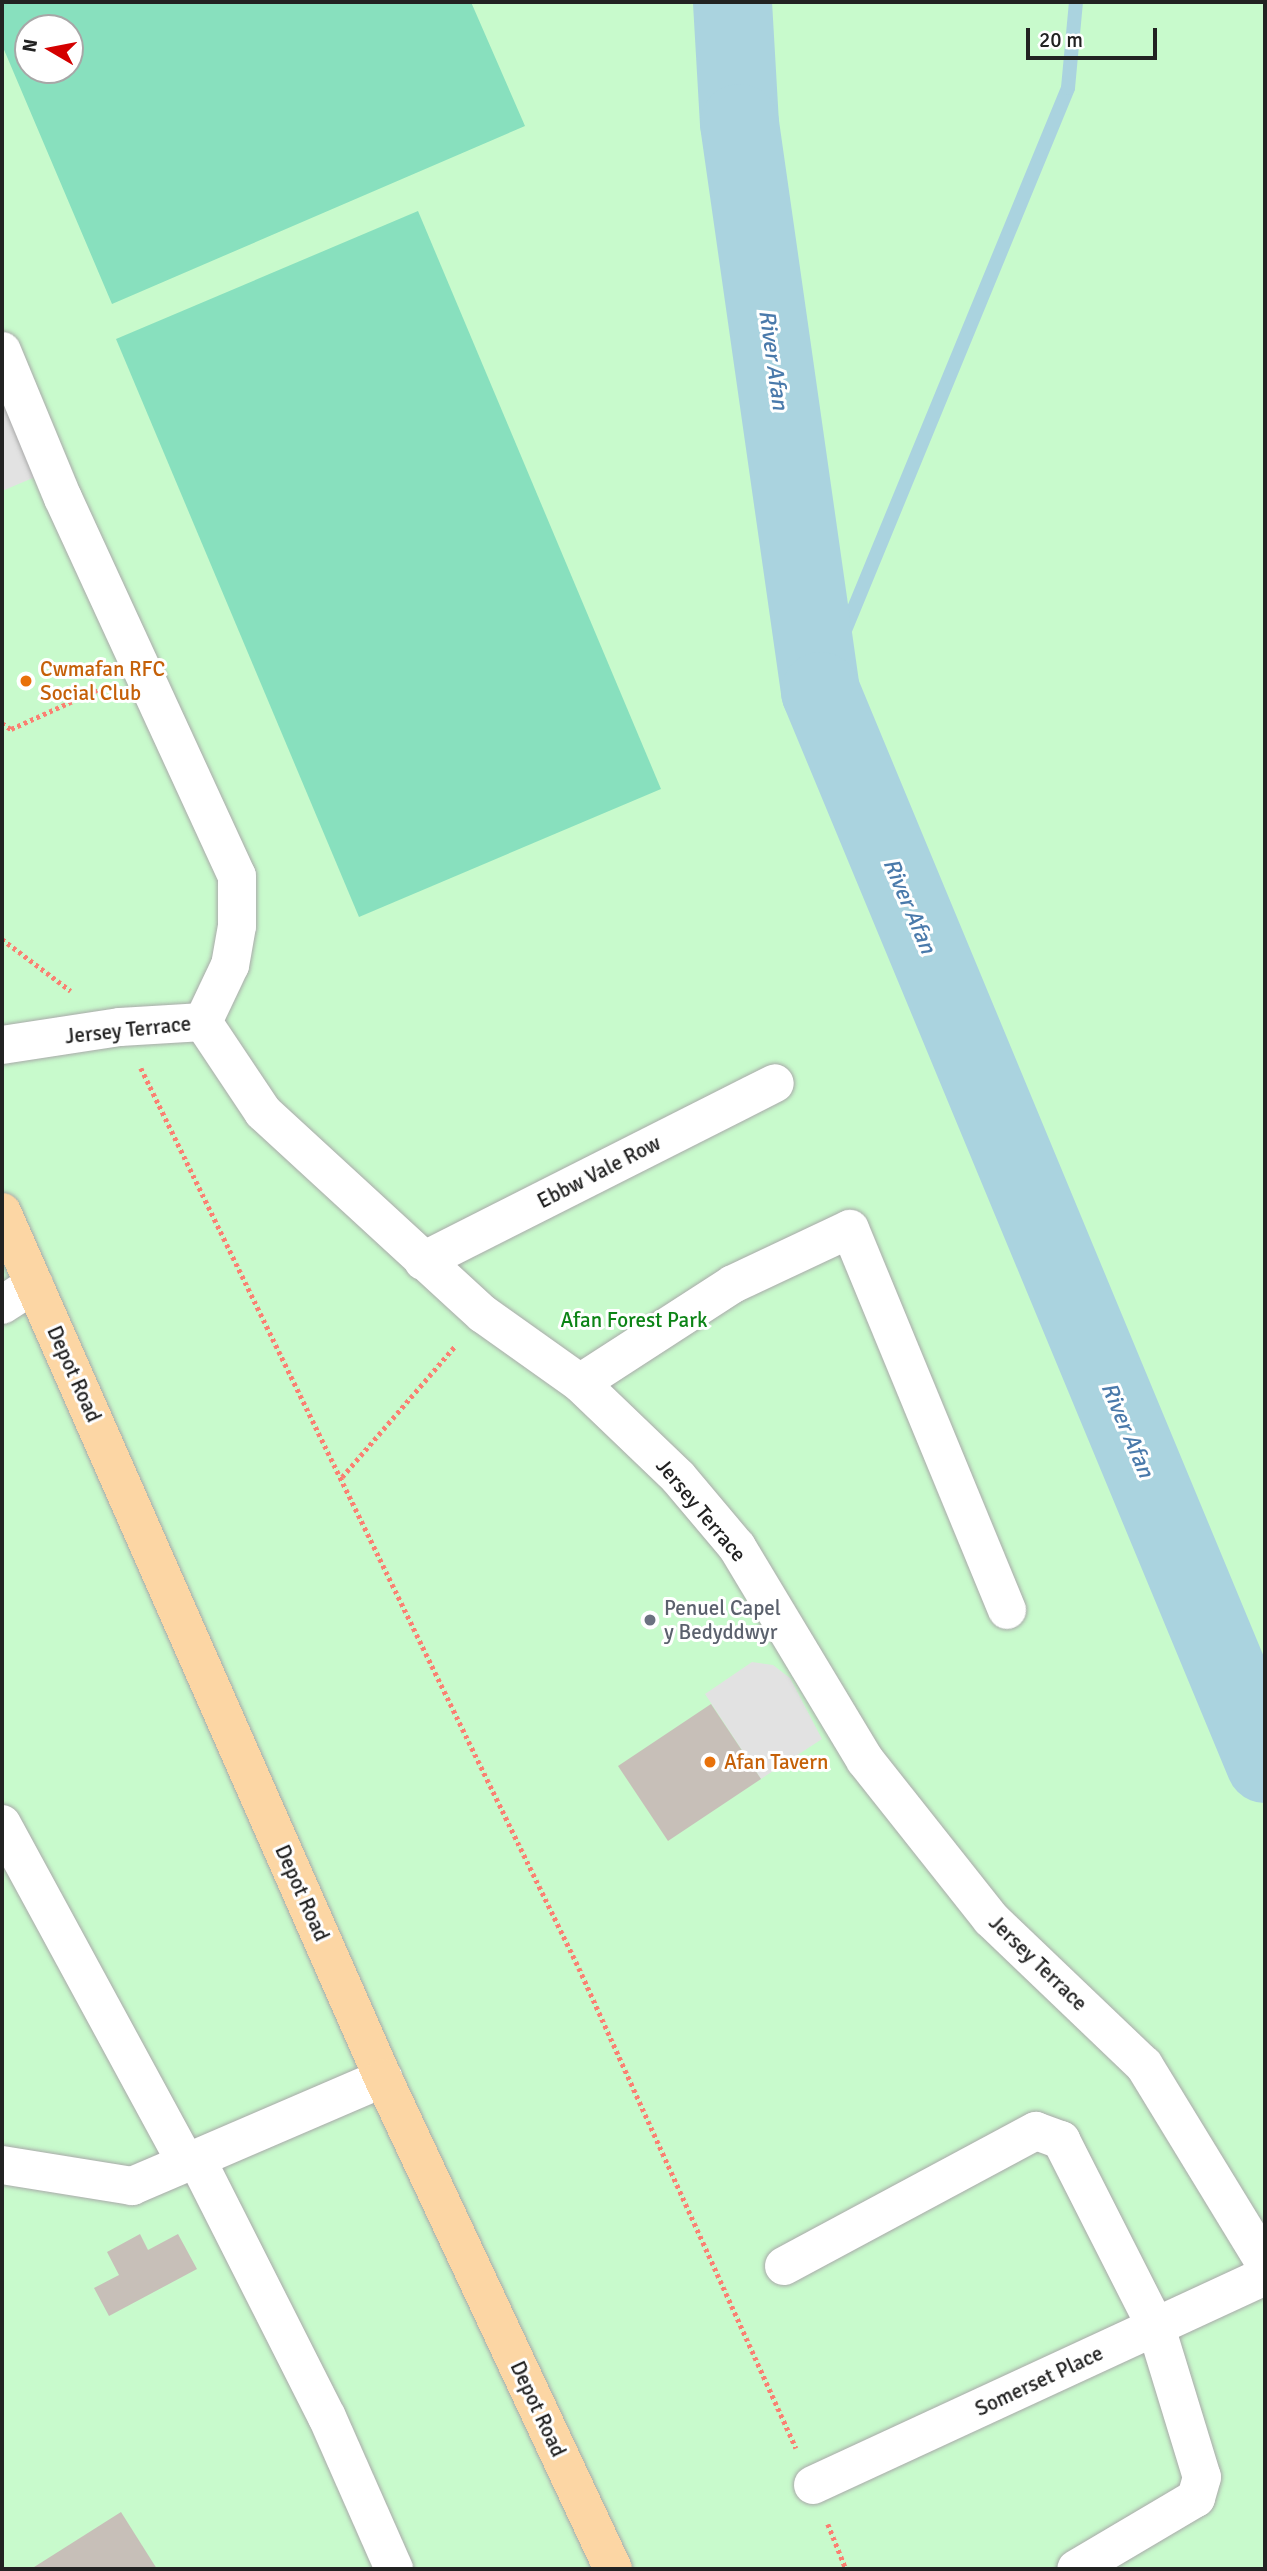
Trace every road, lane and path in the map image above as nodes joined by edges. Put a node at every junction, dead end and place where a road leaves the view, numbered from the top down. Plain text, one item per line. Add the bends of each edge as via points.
1 (2, 351) edge
2 (145, 669) junction
3 (2, 723) edge
4 (2, 939) edge
5 (203, 1022) junction
6 (120, 1027) junction
7 (2, 1045) edge
8 (775, 1083) dead end
9 (2, 1212) edge
10 (423, 1261) junction
11 (34, 1284) junction
12 (2, 1305) edge
13 (483, 1314) junction
14 (580, 1383) junction
15 (342, 1477) junction
16 (1007, 1610) dead end
17 (2, 1824) edge
18 (383, 2078) junction
19 (191, 2160) junction
20 (2, 2165) edge
21 (1265, 2263) edge
22 (784, 2266) dead end
23 (1265, 2276) edge
24 (1156, 2327) junction
25 (813, 2485) junction
26 (394, 2569) edge
27 (613, 2569) edge
28 (846, 2569) edge
29 (1076, 2569) edge

1 - 2 street via 63,498
2 - 3 path via 11,729
2 - 5 street via 237,876 237,926 230,965
4 - 6 path
5 - 6 street, Jersey Terrace
5 - 10 street, Jersey Terrace via 263,1112
6 - 7 street, Jersey Terrace
6 - 15 path
8 - 10 street, Ebbw Vale Row
9 - 11 main road, Depot Road
10 - 13 street, Jersey Terrace
11 - 12 street
11 - 18 main road, Depot Road
13 - 14 street, Jersey Terrace
13 - 15 path
14 - 16 street via 733,1284 850,1229
14 - 21 street, Jersey Terrace via 678,1477 737,1546 865,1760 991,1919 1144,2065
15 - 25 path via 579,1968
17 - 19 street
18 - 19 street
18 - 27 main road, Depot Road
19 - 20 street via 132,2186
19 - 26 street via 327,2417
22 - 24 street via 1036,2131 1061,2140
23 - 24 street, Somerset Place
24 - 25 street, Somerset Place
24 - 29 street via 1202,2477 1196,2498
25 - 28 path

